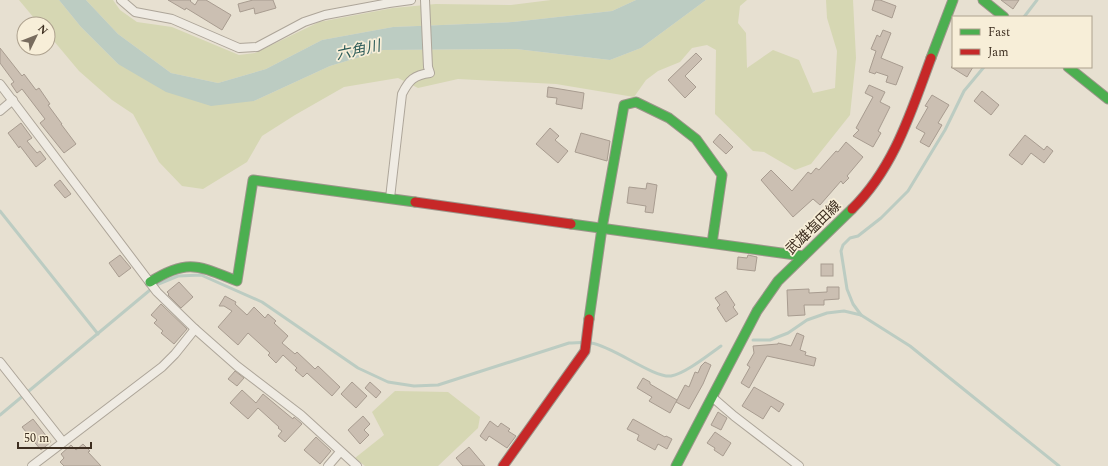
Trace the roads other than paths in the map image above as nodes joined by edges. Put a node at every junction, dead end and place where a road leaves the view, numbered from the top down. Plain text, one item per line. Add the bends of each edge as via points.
1 (122, 0) edge
2 (411, 0) edge
3 (953, 0) edge
4 (983, 0) edge
5 (425, 2) edge
6 (1003, 16) edge
7 (1069, 68) edge
8 (0, 84) edge
9 (1108, 99) edge
10 (13, 100) junction
11 (0, 111) edge
12 (390, 198) junction
13 (602, 228) junction
14 (712, 243) junction
15 (803, 256) junction
16 (150, 282) junction
17 (195, 329) junction
18 (0, 362) edge
19 (712, 397) junction
20 (63, 442) junction
21 (340, 452) junction
22 (32, 466) edge
23 (328, 466) edge
24 (357, 466) edge
25 (503, 466) edge
26 (676, 466) edge
27 (799, 466) edge

1 - 2 street via 135,12 172,19 239,48 257,47 304,22 325,15
3 - 15 street, 武雄塩田線 via 902,135 884,169 860,201
4 - 6 street
5 - 12 street via 430,73 419,74 407,84 402,94
7 - 9 street
8 - 10 street
10 - 11 street
10 - 16 street
12 - 13 street
12 - 16 street via 254,180 237,281 201,267 181,267 164,273
13 - 14 street
13 - 14 street via 624,105 636,102 669,118 696,139 722,175
13 - 25 street via 585,351
14 - 15 street
15 - 19 street, 武雄塩田線 via 778,281 757,311
16 - 17 street
17 - 20 street via 162,367
17 - 21 street via 237,366 301,415
18 - 20 street
19 - 26 street, 武雄塩田線
19 - 27 street
20 - 22 street
21 - 23 street
21 - 24 street

